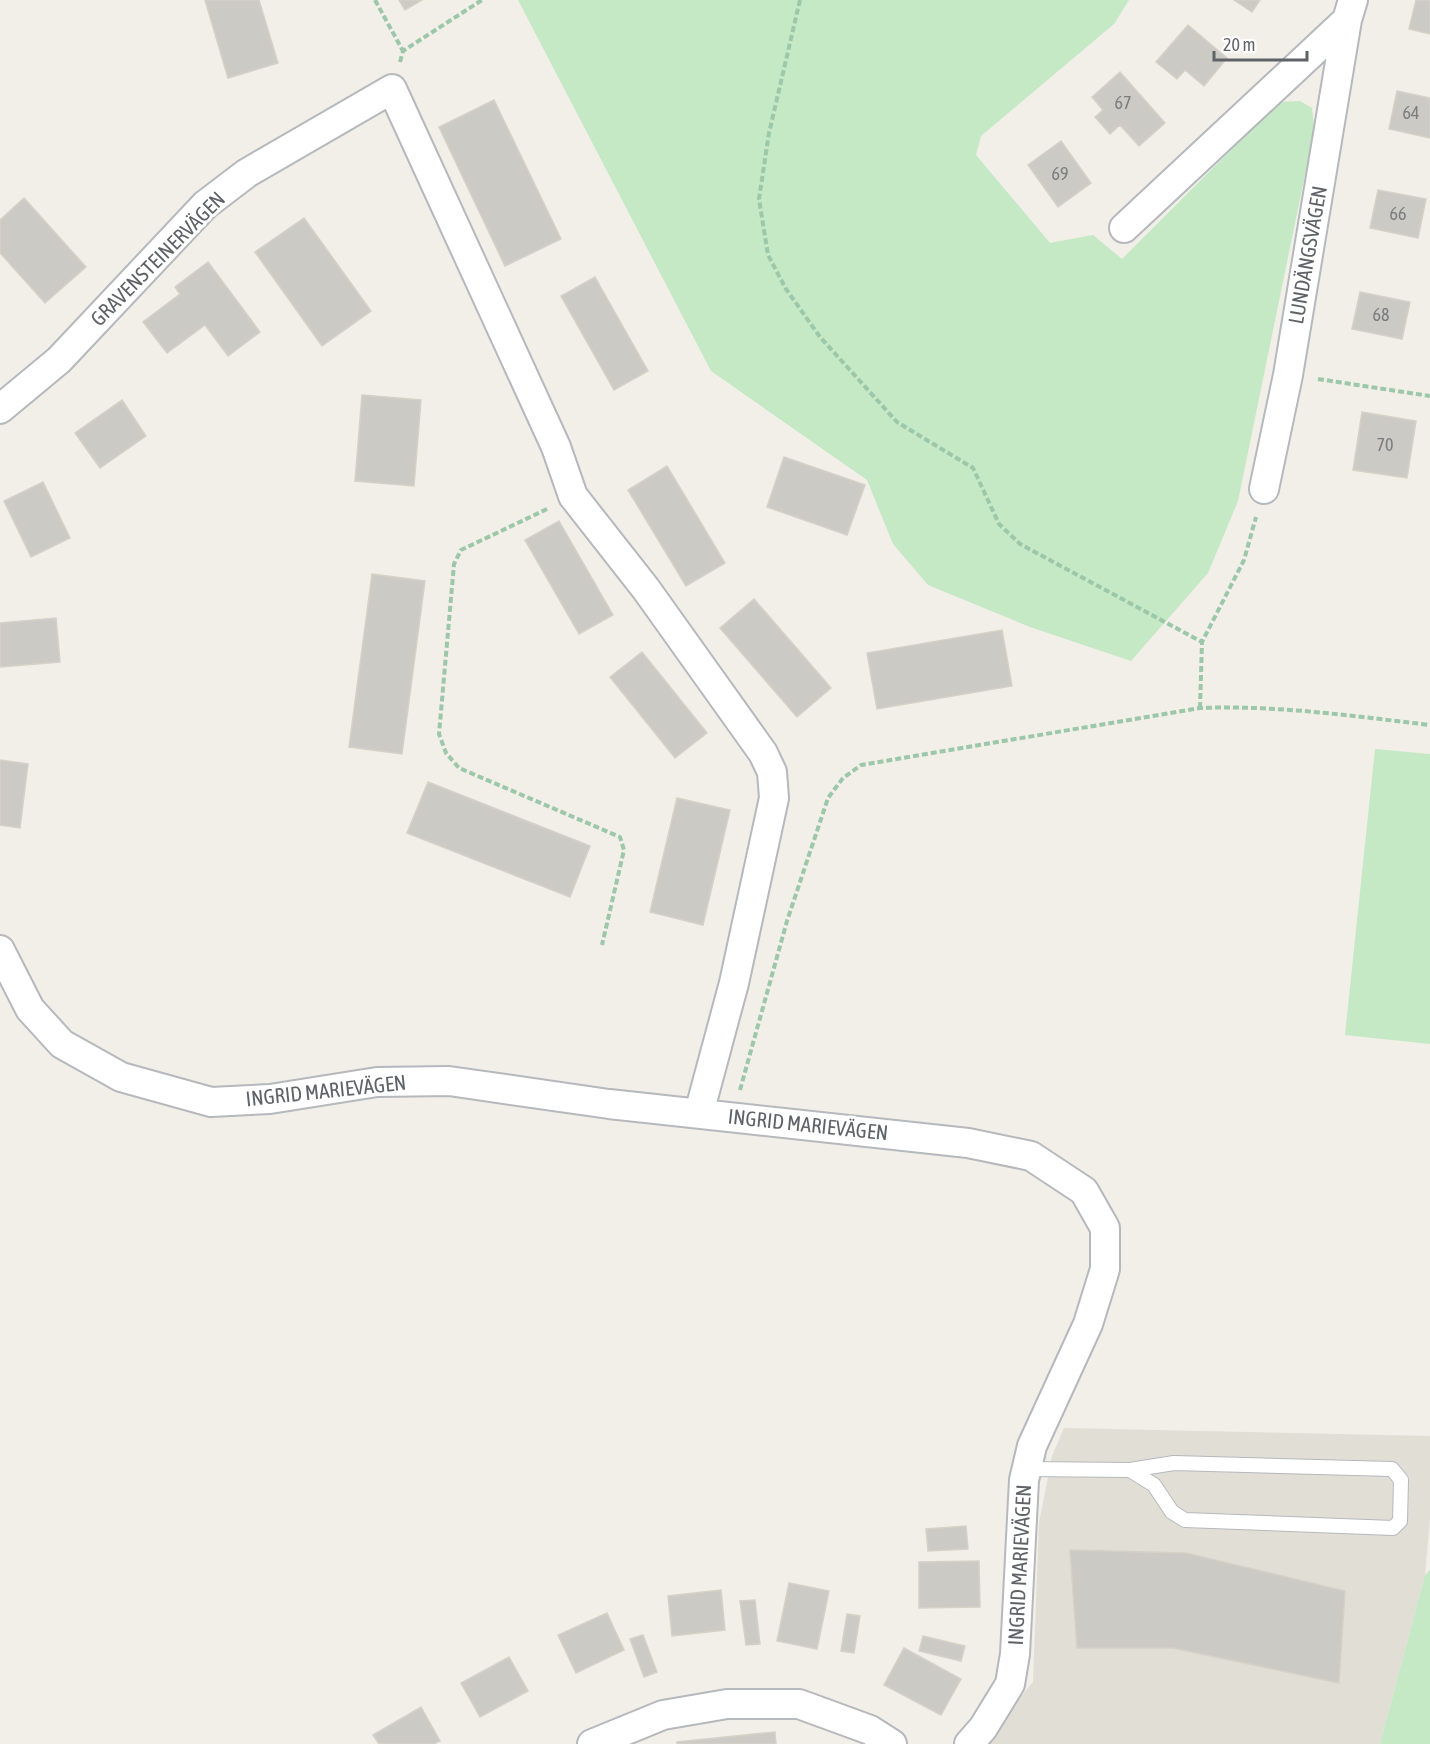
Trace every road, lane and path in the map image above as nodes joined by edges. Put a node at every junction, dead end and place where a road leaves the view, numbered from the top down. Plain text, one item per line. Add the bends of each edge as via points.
1 (375, 0) edge
2 (482, 0) edge
3 (800, 0) edge
4 (1350, 10) edge
5 (403, 51) junction
6 (392, 89) junction
7 (1125, 228) dead end
8 (1288, 375) junction
9 (1430, 396) edge
10 (0, 409) edge
11 (1264, 489) joint
12 (573, 496) junction
13 (1202, 642) junction
14 (1200, 708) junction
15 (1430, 725) edge
16 (602, 945) dead end
17 (0, 950) edge
18 (699, 1113) junction
19 (733, 1117) junction
20 (1027, 1469) junction
21 (1130, 1470) junction
22 (592, 1744) edge
23 (892, 1744) edge
24 (969, 1744) edge

1 - 5 path
2 - 5 path
3 - 13 path via 769,133 759,199 768,255 786,289 820,337 897,422 973,468 999,524 1020,543
4 - 7 street, LUNDÄNGSVÄGEN
4 - 8 street, LUNDÄNGSVÄGEN
5 - 6 path
6 - 10 street, GRAVENSTEINERVÄGEN via 248,173 205,206 59,360
6 - 12 street via 556,447
8 - 9 path
8 - 11 street, LUNDÄNGSVÄGEN
11 - 13 path via 1245,560
12 - 16 path via 461,550 454,564 439,734 446,753 459,768 620,837 624,850
12 - 18 street via 646,589 763,753 772,772 774,798 749,917
13 - 14 path
14 - 15 path via 1248,706
14 - 19 path via 861,765 843,778 828,798 787,921
17 - 18 street, INGRID MARIEVÄGEN via 30,1009 62,1044 121,1077 211,1102 270,1099 377,1082 449,1081
18 - 19 street, INGRID MARIEVÄGEN
19 - 20 street, INGRID MARIEVÄGEN via 968,1143 1031,1156 1084,1191 1105,1228 1106,1269 1088,1324 1032,1446
20 - 21 lane
20 - 24 street, INGRID MARIEVÄGEN via 1010,1684
21 - 21 lane via 1154,1485 1172,1512 1185,1520 1394,1528 1400,1521 1401,1480 1392,1470 1174,1462
22 - 23 street via 663,1715 728,1704 799,1704 870,1730

